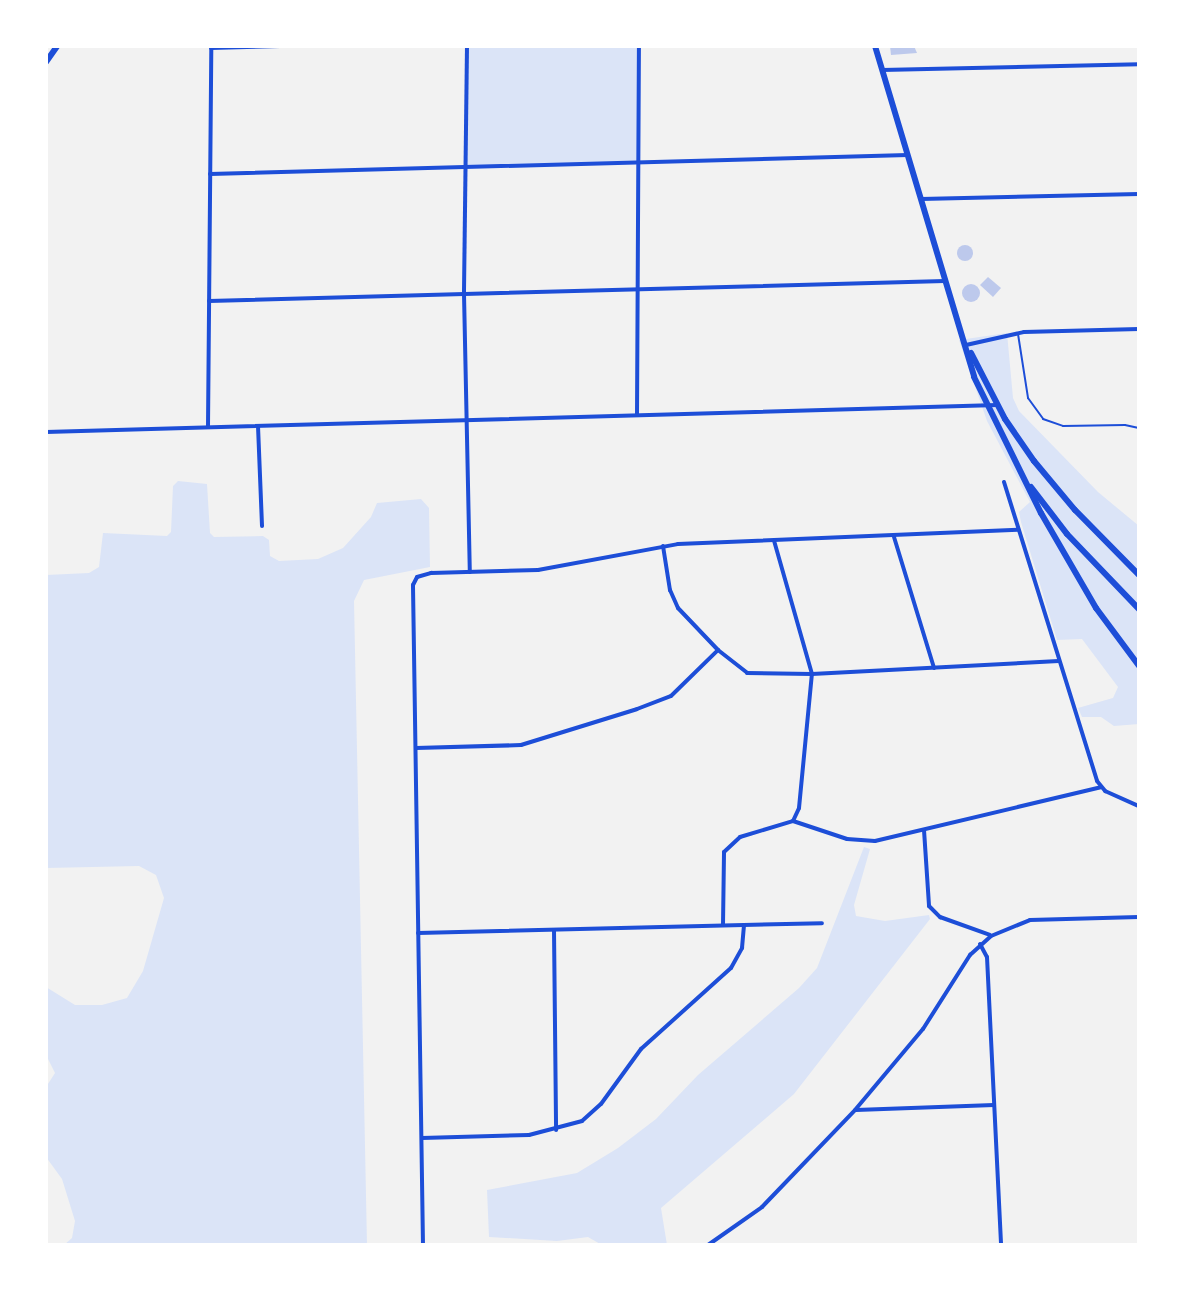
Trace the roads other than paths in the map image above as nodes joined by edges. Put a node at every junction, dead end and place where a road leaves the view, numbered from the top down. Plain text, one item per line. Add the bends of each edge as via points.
1 (57, 46) edge
2 (280, 46) edge
3 (467, 46) edge
4 (639, 46) edge
5 (875, 46) edge
6 (211, 47) edge
7 (46, 62) edge
8 (1139, 64) edge
9 (882, 70) junction
10 (908, 155) junction
11 (637, 162) junction
12 (465, 167) junction
13 (210, 174) junction
14 (1139, 194) edge
15 (921, 199) junction
16 (945, 281) junction
17 (637, 289) junction
18 (464, 294) junction
19 (209, 301) junction
20 (1139, 329) edge
21 (1018, 333) junction
22 (966, 345) junction
23 (998, 405) junction
24 (987, 406) junction
25 (637, 415) junction
26 (466, 420) junction
27 (258, 426) junction
28 (208, 427) junction
29 (1139, 428) edge
30 (46, 432) edge
31 (1020, 471) junction
32 (1004, 482) dead end
33 (262, 526) dead end
34 (1018, 530) junction
35 (894, 537) junction
36 (774, 541) junction
37 (663, 546) junction
38 (470, 572) junction
39 (1139, 575) edge
40 (1139, 609) edge
41 (718, 650) junction
42 (1059, 661) junction
43 (1139, 666) edge
44 (934, 668) junction
45 (812, 674) junction
46 (416, 748) junction
47 (1101, 787) junction
48 (1139, 806) edge
49 (793, 821) junction
50 (924, 830) junction
51 (1139, 917) edge
52 (822, 923) dead end
53 (723, 925) junction
54 (744, 925) junction
55 (554, 930) junction
56 (418, 933) junction
57 (991, 936) junction
58 (980, 944) junction
59 (994, 1105) junction
60 (855, 1110) junction
61 (556, 1130) junction
62 (422, 1138) junction
63 (423, 1245) edge
64 (708, 1245) edge
65 (1001, 1245) edge

1 - 7 main road
2 - 6 street
3 - 12 street
4 - 11 street
5 - 9 main road
6 - 13 street
8 - 9 street
9 - 10 main road
10 - 11 street
10 - 15 main road
11 - 12 street
11 - 17 street
12 - 13 street
12 - 18 street
13 - 19 street
14 - 15 street
15 - 16 main road
16 - 17 street
16 - 22 main road
17 - 18 street
17 - 25 street
18 - 19 street
18 - 26 street
19 - 28 street
20 - 21 street
21 - 22 street
21 - 29 lane via 1028,398 1043,419 1063,426
22 - 23 main road
22 - 24 main road
23 - 24 street
23 - 39 main road via 1047,478
24 - 25 street
24 - 31 main road
25 - 26 street
26 - 27 street
26 - 38 street
27 - 28 street
27 - 33 street
28 - 30 street
31 - 40 main road via 1067,534
31 - 43 main road via 1096,608
32 - 34 street
34 - 35 street
34 - 42 street
35 - 36 street
35 - 44 street
36 - 37 street
36 - 45 street
37 - 38 street via 551,568
37 - 41 street via 673,601
38 - 46 street via 425,573 414,581
41 - 45 street via 747,673
41 - 46 street via 671,696 637,709 521,745
42 - 44 street
42 - 47 street
44 - 45 street
45 - 49 street via 799,808
46 - 56 street
47 - 48 street
47 - 50 street
49 - 50 street via 856,840
49 - 53 street via 740,837 724,852
50 - 57 street via 929,906 940,917
51 - 57 street via 1030,920
52 - 54 street
53 - 54 street
53 - 55 street
54 - 61 street via 742,948 726,973 641,1049 596,1109 582,1121
55 - 56 street
55 - 61 street
56 - 62 street
57 - 58 street
58 - 59 street via 987,957
58 - 60 street via 909,1047
59 - 60 street
59 - 65 street
60 - 64 street via 762,1207
61 - 62 street
62 - 63 street

